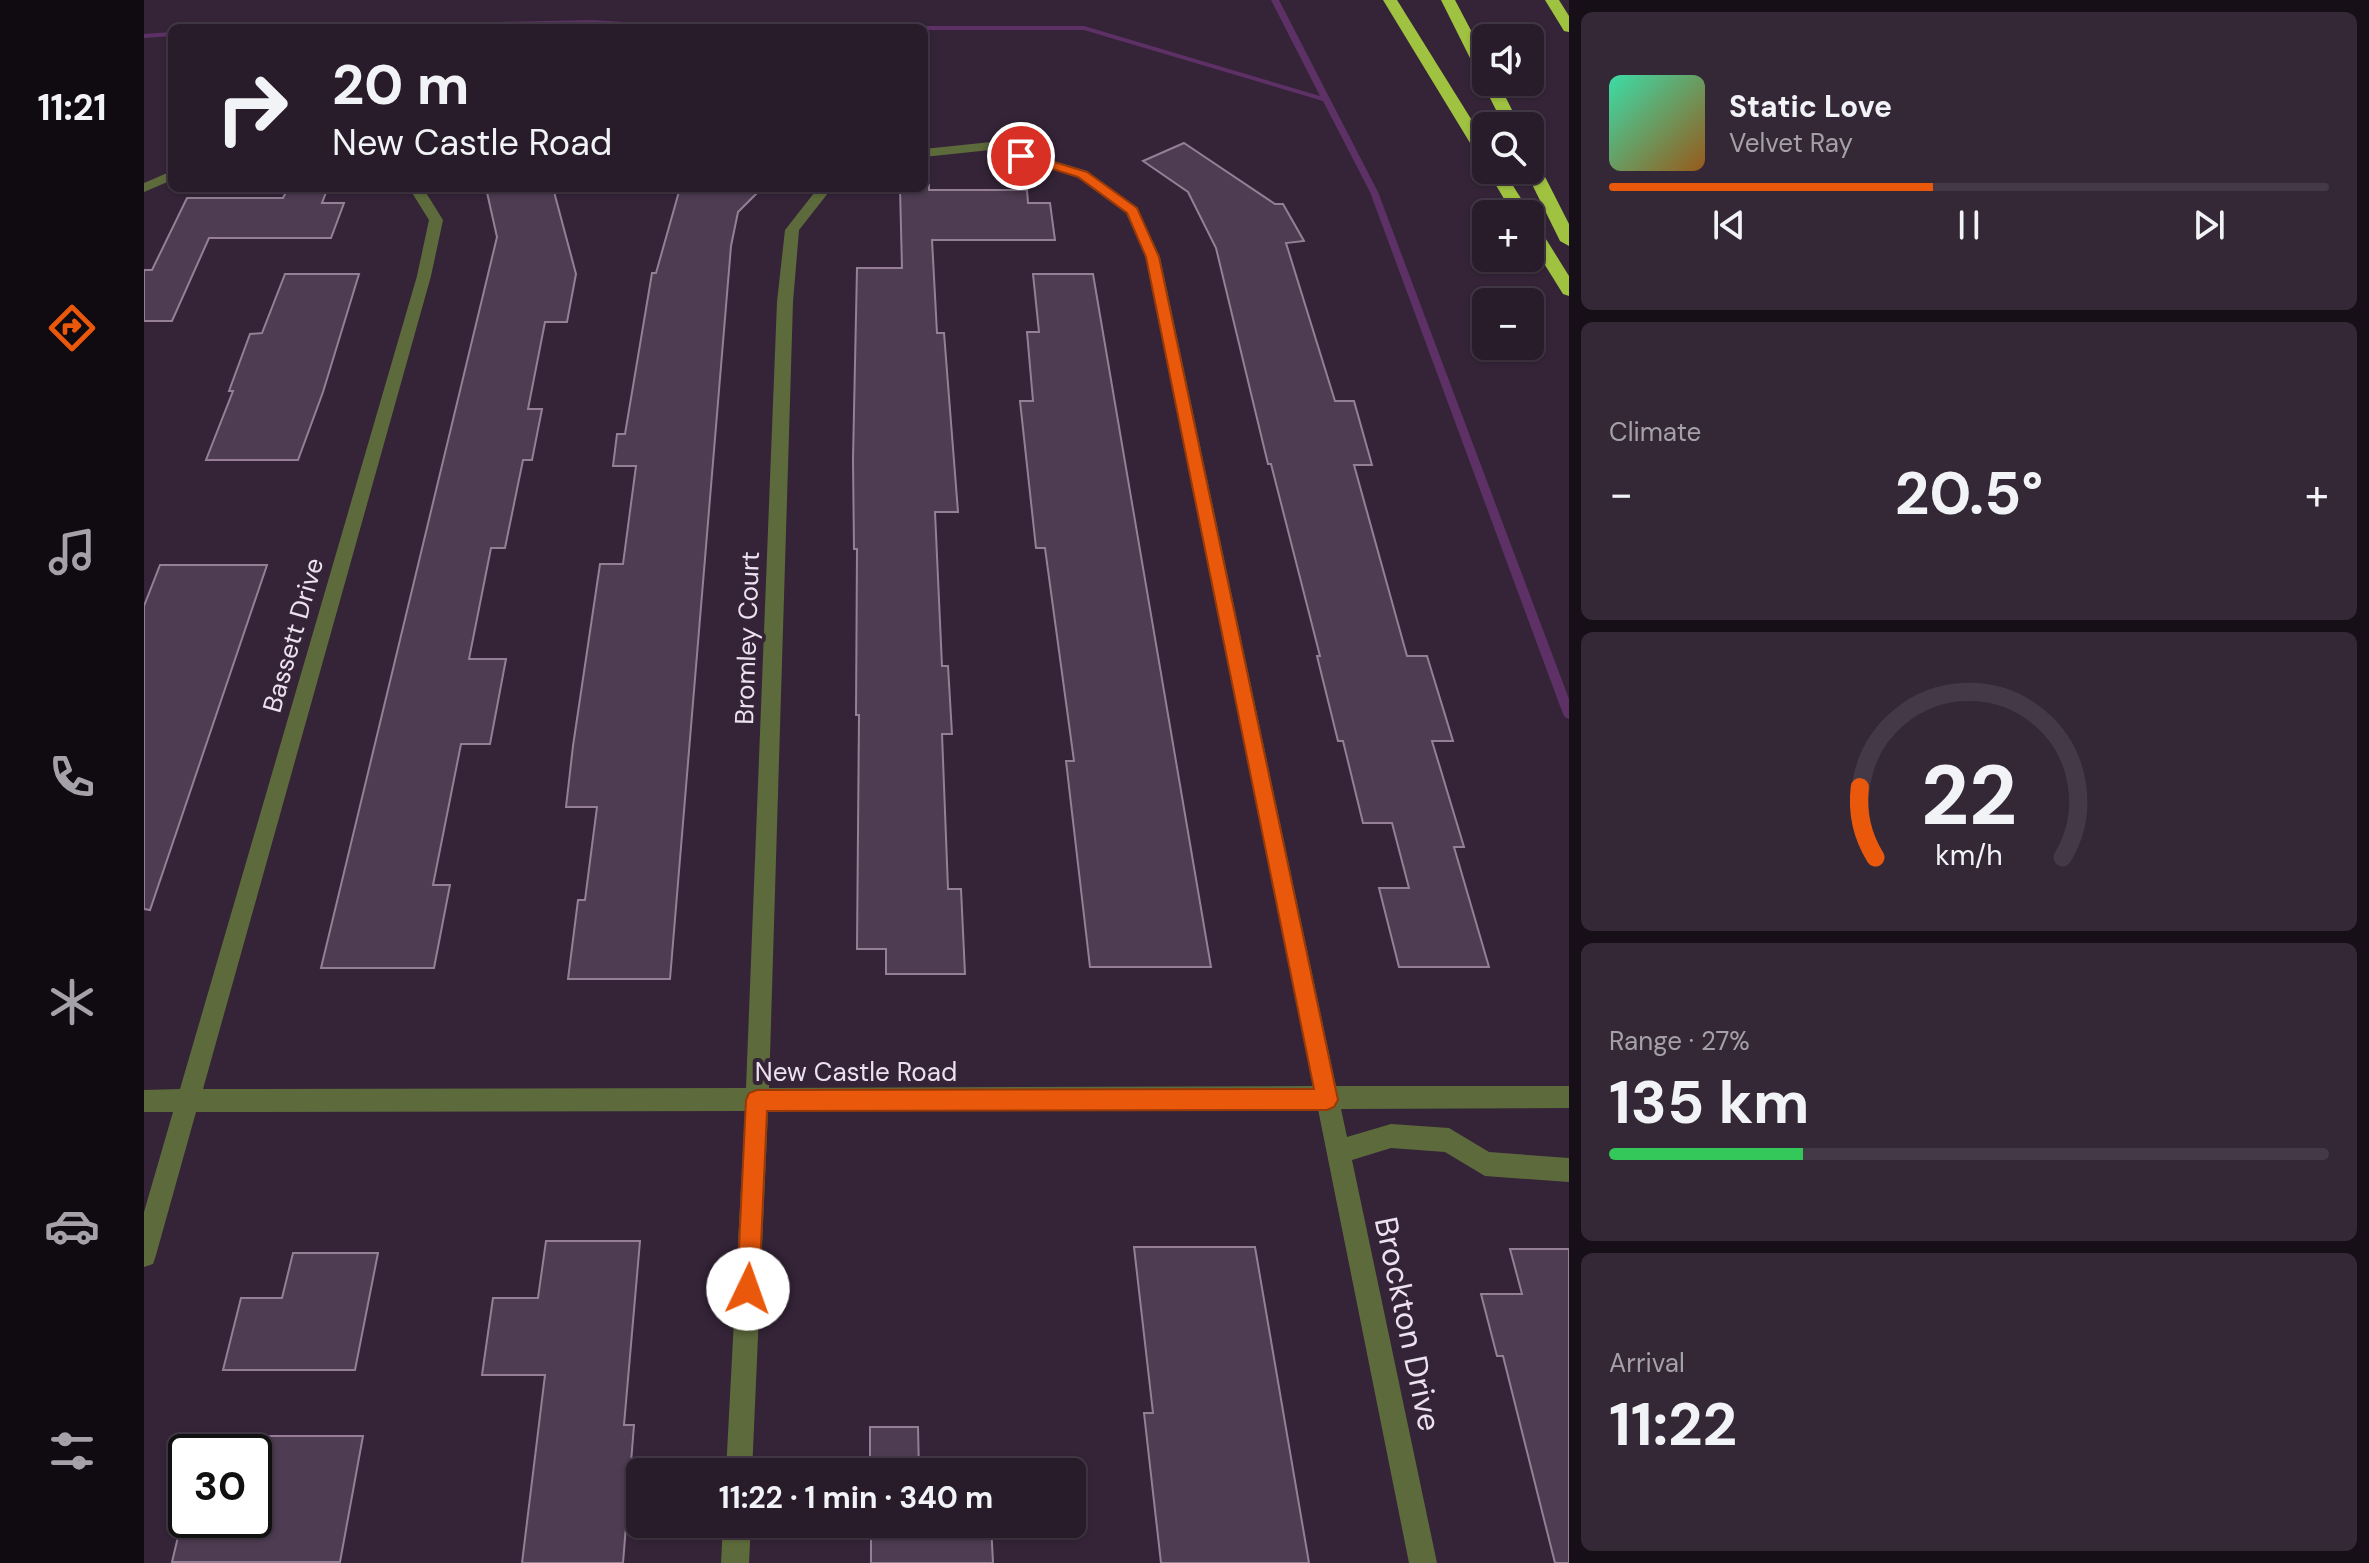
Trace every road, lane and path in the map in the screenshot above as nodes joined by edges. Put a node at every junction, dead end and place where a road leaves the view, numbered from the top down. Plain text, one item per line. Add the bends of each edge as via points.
1 (1390, 0) edge
2 (1448, 0) edge
3 (1552, 0) edge
4 (1569, 28) edge
5 (1472, 47) edge
6 (1472, 133) edge
7 (928, 153) edge
8 (168, 177) edge
9 (1540, 184) edge
10 (144, 188) edge
11 (418, 192) edge
12 (822, 192) edge
13 (1569, 241) edge
14 (1544, 250) edge
15 (1569, 290) edge
16 (1569, 1097) edge
17 (757, 1100) junction
18 (1327, 1100) junction
19 (144, 1101) edge
20 (187, 1101) junction
21 (1338, 1152) junction
22 (1569, 1170) edge
23 (144, 1255) edge
24 (740, 1458) edge
25 (736, 1538) edge
26 (735, 1563) edge
27 (1423, 1563) edge

1 - 6 highway
2 - 5 highway
3 - 4 highway
7 - 18 street via 991,146 1082,174 1132,211 1153,257
8 - 10 street
9 - 13 highway
11 - 20 street, Bassett Drive via 436,220 424,276
12 - 17 street, Bromley Court via 792,230 785,302
14 - 15 highway
16 - 18 street, New Castle Road
17 - 18 street, New Castle Road
17 - 20 street, New Castle Road
17 - 24 street
18 - 21 street, Brockton Drive
19 - 20 street, New Castle Road
20 - 23 street, Bassett Drive
21 - 22 street via 1391,1136 1449,1140 1485,1164
21 - 27 street, Brockton Drive
25 - 26 street

